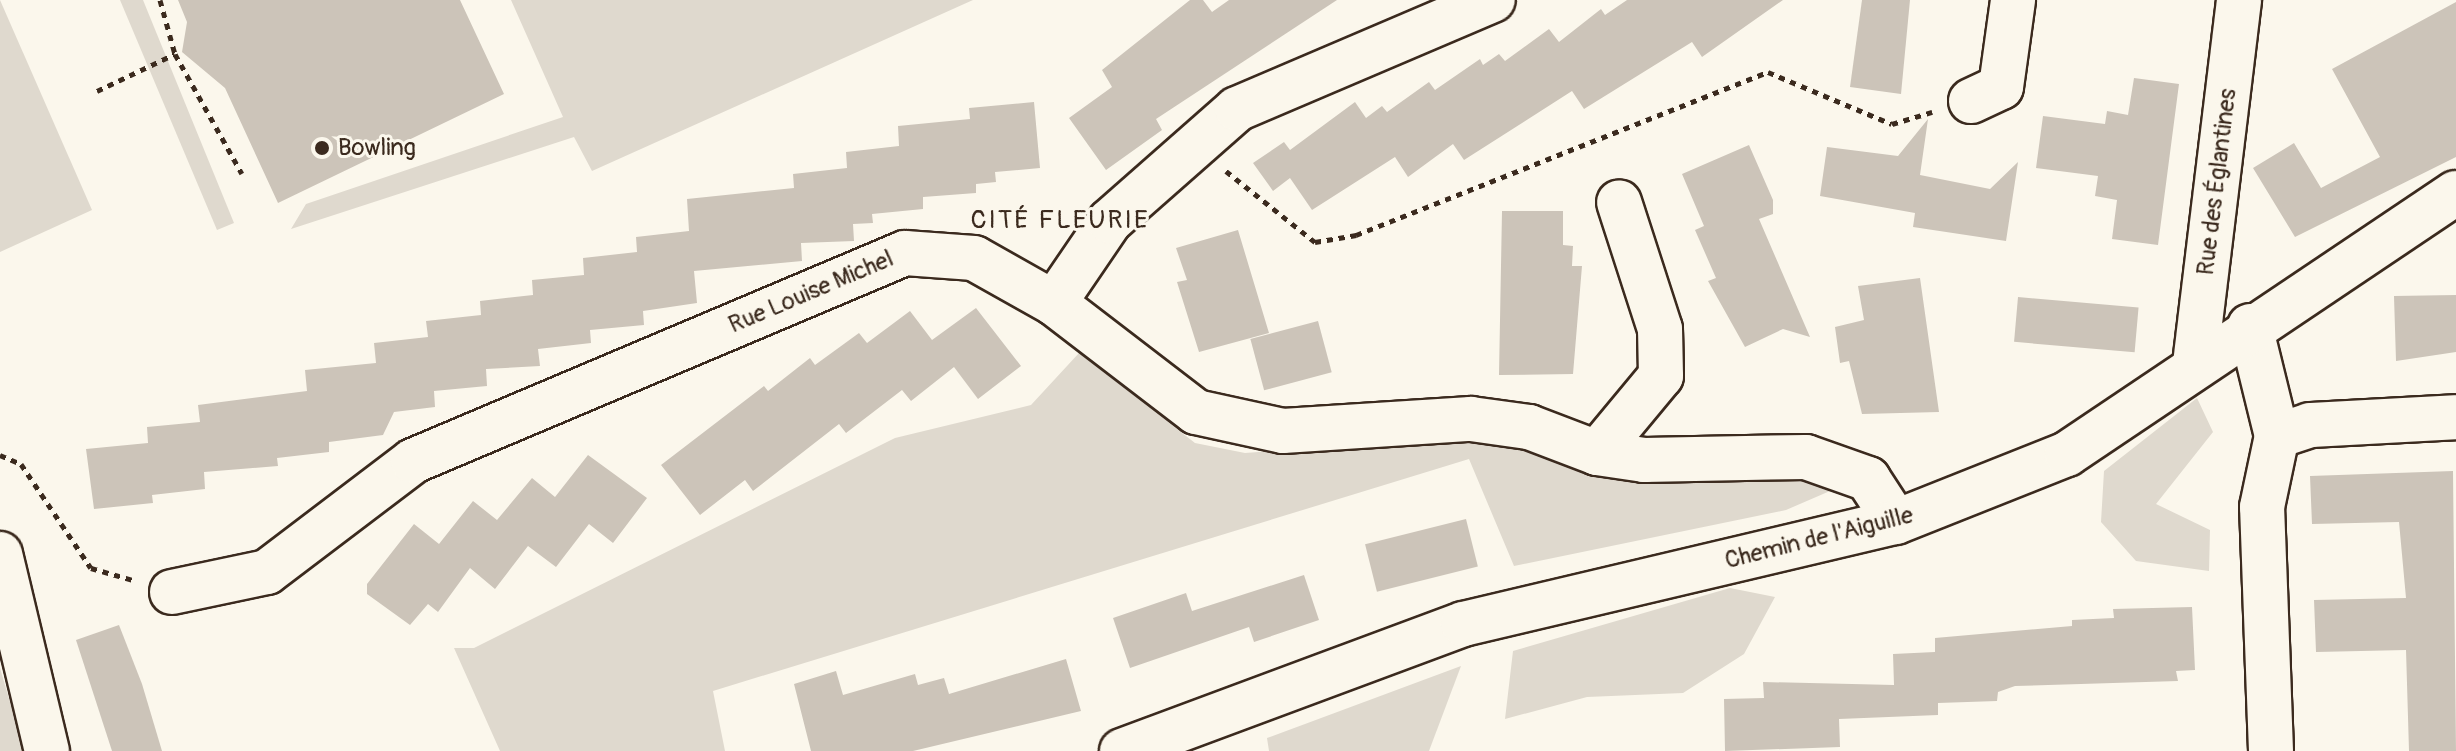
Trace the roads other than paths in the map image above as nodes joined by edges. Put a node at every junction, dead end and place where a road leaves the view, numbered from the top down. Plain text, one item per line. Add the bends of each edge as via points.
1 (1493, 0) edge
2 (2013, 0) edge
3 (2239, 0) edge
4 (1971, 101) road end
5 (2456, 193) edge
6 (1619, 202) dead end
7 (1054, 303) junction
8 (2250, 326) junction
9 (2195, 364) junction
10 (2456, 417) edge
11 (2277, 436) junction
12 (1597, 453) junction
13 (1896, 522) junction
14 (0, 554) edge
15 (172, 592) road end
16 (47, 751) edge
17 (1122, 751) edge
18 (2271, 751) edge

1 - 7 street via 1237,109 1110,221
2 - 4 street via 2001,87
3 - 9 street, Rue des Églantines
5 - 8 street, Chemin de l'Aiguille
6 - 12 street via 1660,329 1661,376
7 - 12 street, Rue Louise Michel via 1196,412 1283,431 1471,419 1529,427
7 - 15 street, Rue Louise Michel via 974,258 905,253 413,461 267,572
8 - 9 street, Chemin de l'Aiguille
8 - 11 street
9 - 13 street, Chemin de l'Aiguille via 2067,454
10 - 11 street via 2310,425
11 - 18 street via 2262,507
12 - 13 street, Rue Louise Michel via 1644,460 1806,457 1868,479
13 - 17 street, Chemin de l'Aiguille via 1463,624
14 - 16 street

